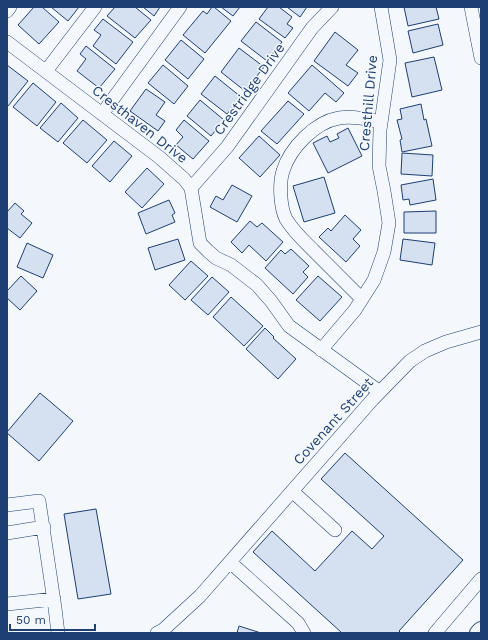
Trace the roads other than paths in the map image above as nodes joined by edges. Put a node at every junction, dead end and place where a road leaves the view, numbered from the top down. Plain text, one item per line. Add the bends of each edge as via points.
1 (10, 7) edge
2 (95, 7) edge
3 (180, 7) edge
4 (332, 7) edge
5 (381, 7) edge
6 (471, 7) edge
7 (7, 11) edge
8 (7, 42) edge
9 (481, 58) edge
10 (46, 71) junction
11 (102, 114) junction
12 (381, 122) junction
13 (191, 188) junction
14 (362, 299) junction
15 (481, 332) edge
16 (321, 350) junction
17 (380, 392) junction
18 (292, 491) junction
19 (7, 505) edge
20 (44, 527) junction
21 (335, 530) dead end
22 (7, 533) edge
23 (230, 562) junction
24 (481, 579) edge
25 (54, 599) junction
26 (7, 604) edge
27 (298, 630) edge
28 (481, 630) edge
29 (55, 633) edge
30 (58, 633) edge
31 (157, 633) edge
32 (435, 633) edge
33 (478, 633) edge

1 - 7 street
2 - 10 street
3 - 11 street
4 - 13 street, Crestridge Drive via 312,28 227,147
5 - 12 street, Cresthill Drive via 390,60
6 - 9 street
8 - 10 street, Cresthaven Drive
10 - 11 street, Cresthaven Drive
11 - 13 street, Cresthaven Drive via 159,157
12 - 14 street, Cresthill Drive via 379,166 389,223 384,252 374,280
12 - 14 street via 355,117 338,118 323,124 300,142 283,171 281,192 286,219 297,234
13 - 16 street via 200,242 216,258 232,265 257,285 289,326
14 - 16 street, Cresthill Drive
15 - 17 street, Covenant Street via 425,351 410,361
16 - 17 street
17 - 18 street, Covenant Street
18 - 21 street
18 - 23 street, Covenant Street
19 - 20 street via 39,500
20 - 22 street
20 - 25 street
23 - 27 street
23 - 31 street, Covenant Street via 200,596
24 - 32 street
25 - 26 street
25 - 30 street
28 - 33 main road
29 - 30 street

